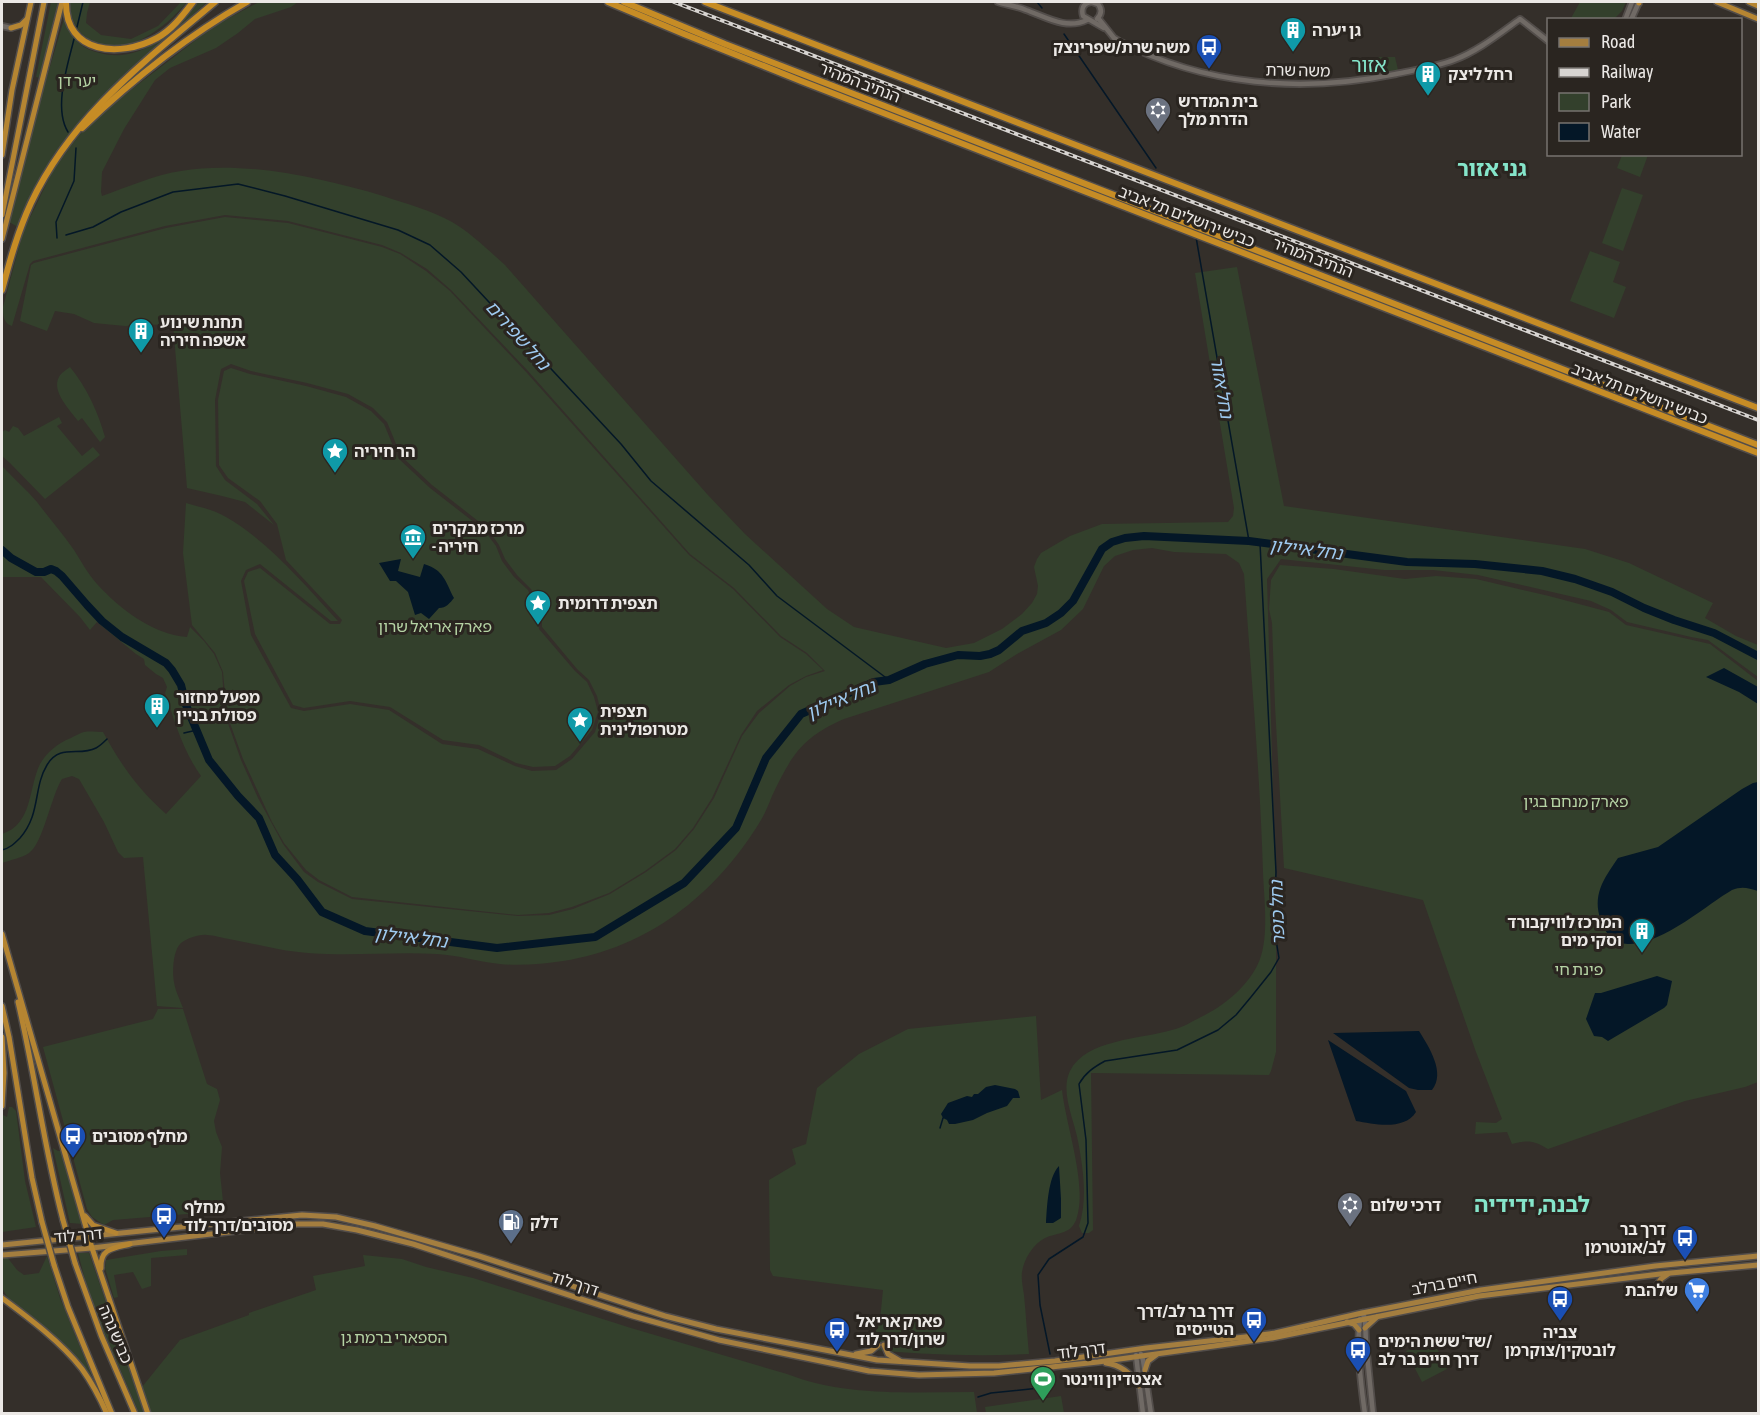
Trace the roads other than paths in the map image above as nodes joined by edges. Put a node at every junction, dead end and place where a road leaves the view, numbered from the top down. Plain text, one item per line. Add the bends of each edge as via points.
1 (31, 2) edge
2 (44, 2) edge
3 (64, 2) edge
4 (193, 2) edge
5 (215, 2) edge
6 (247, 2) edge
7 (601, 2) edge
8 (608, 2) edge
9 (624, 2) edge
10 (705, 2) edge
11 (998, 2) edge
12 (1011, 2) edge
13 (1090, 2) edge
14 (1637, 2) edge
15 (1716, 2) edge
16 (1749, 2) edge
17 (1758, 6) edge
18 (1022, 8) junction
19 (643, 17) junction
20 (28, 18) junction
21 (1098, 18) junction
22 (1625, 18) edge
23 (1632, 18) edge
24 (1087, 19) junction
25 (1758, 19) edge
26 (2, 26) edge
27 (11, 28) junction
28 (1109, 32) junction
29 (1547, 40) edge
30 (23, 44) junction
31 (65, 145) junction
32 (2, 155) edge
33 (2, 215) edge
34 (2, 239) edge
35 (2, 290) edge
36 (1758, 408) edge
37 (1758, 445) edge
38 (1758, 453) edge
39 (2, 936) edge
40 (2, 1006) edge
41 (2, 1037) edge
42 (2, 1106) edge
43 (82, 1210) junction
44 (116, 1233) junction
45 (88, 1236) junction
46 (130, 1244) junction
47 (2, 1245) edge
48 (92, 1248) junction
49 (2, 1255) edge
50 (1758, 1256) edge
51 (1758, 1265) edge
52 (1669, 1273) junction
53 (1657, 1285) dead end
54 (2, 1298) edge
55 (1381, 1315) junction
56 (1363, 1317) junction
57 (1346, 1322) junction
58 (1362, 1329) junction
59 (119, 1330) junction
60 (1137, 1349) junction
61 (1160, 1353) junction
62 (846, 1355) junction
63 (1142, 1356) junction
64 (1135, 1357) junction
65 (1098, 1362) junction
66 (904, 1363) junction
67 (1145, 1370) junction
68 (1139, 1386) junction
69 (107, 1413) edge
70 (112, 1413) edge
71 (135, 1413) edge
72 (148, 1413) edge
73 (1143, 1413) edge
74 (1151, 1413) edge
75 (1365, 1413) edge
76 (1373, 1413) edge

1 - 20 highway
2 - 33 highway
3 - 4 highway via 69,22 81,39 111,50 156,39
3 - 34 highway
5 - 31 highway via 126,78
6 - 31 highway via 130,84
7 - 19 highway
8 - 19 highway, כביש ירושלים תל אביב
9 - 37 highway, הנתיב המהיר
10 - 36 highway, כביש ירושלים תל אביב
11 - 18 street
12 - 18 street
13 - 21 street via 1100,7
13 - 24 street via 1083,7
14 - 22 street
14 - 23 street
15 - 25 highway
16 - 17 highway
18 - 24 street via 1061,23
19 - 38 highway, כביש ירושלים תל אביב
20 - 27 highway
20 - 30 highway
21 - 24 street
21 - 28 street, משה שרת
24 - 28 street, משה שרת
26 - 27 street
27 - 30 highway via 19,33
28 - 29 street, משה שרת via 1135,50 1193,71 1253,81 1319,84 1363,81 1455,59 1520,19
30 - 32 highway
31 - 35 highway via 24,218
39 - 43 highway
39 - 71 highway, כביש גהה, bridge via 63,1220 101,1335
40 - 70 highway, כביש גהה, bridge via 42,1222 68,1307
41 - 42 highway
43 - 44 highway via 93,1225
43 - 45 highway
44 - 45 main road, דרך לוד
44 - 62 main road, דרך לוד via 302,1215 336,1217 479,1256 687,1322
45 - 47 main road, דרך לוד
45 - 48 highway
46 - 48 main road, דרך לוד
46 - 59 highway via 104,1253 101,1261
46 - 65 main road, דרך לוד via 323,1224 413,1244 699,1335 869,1371 956,1375
48 - 49 main road, דרך לוד
48 - 59 highway
50 - 56 main road, חיים ברלב via 1481,1290
51 - 52 main road, חיים ברלב
52 - 53 main road
52 - 55 main road, חיים ברלב via 1485,1295
54 - 69 highway via 75,1361
55 - 56 main road, חיים ברלב
55 - 58 main road
56 - 57 main road, חיים ברלב
56 - 58 street
56 - 60 main road, חיים ברלב via 1272,1334
57 - 58 main road
57 - 61 main road, חיים ברלב via 1272,1338
58 - 75 street
58 - 76 street
59 - 72 highway
60 - 63 street
60 - 64 street
60 - 66 main road, דרך לוד via 999,1366
61 - 63 main road, חיים ברלב
61 - 67 main road via 1149,1360
62 - 66 main road, דרך לוד
62 - 66 main road via 868,1353 881,1345
63 - 64 main road, דרך לוד
63 - 67 street
64 - 65 main road, דרך לוד
64 - 68 street
65 - 68 main road via 1122,1367
67 - 74 street
68 - 73 street

